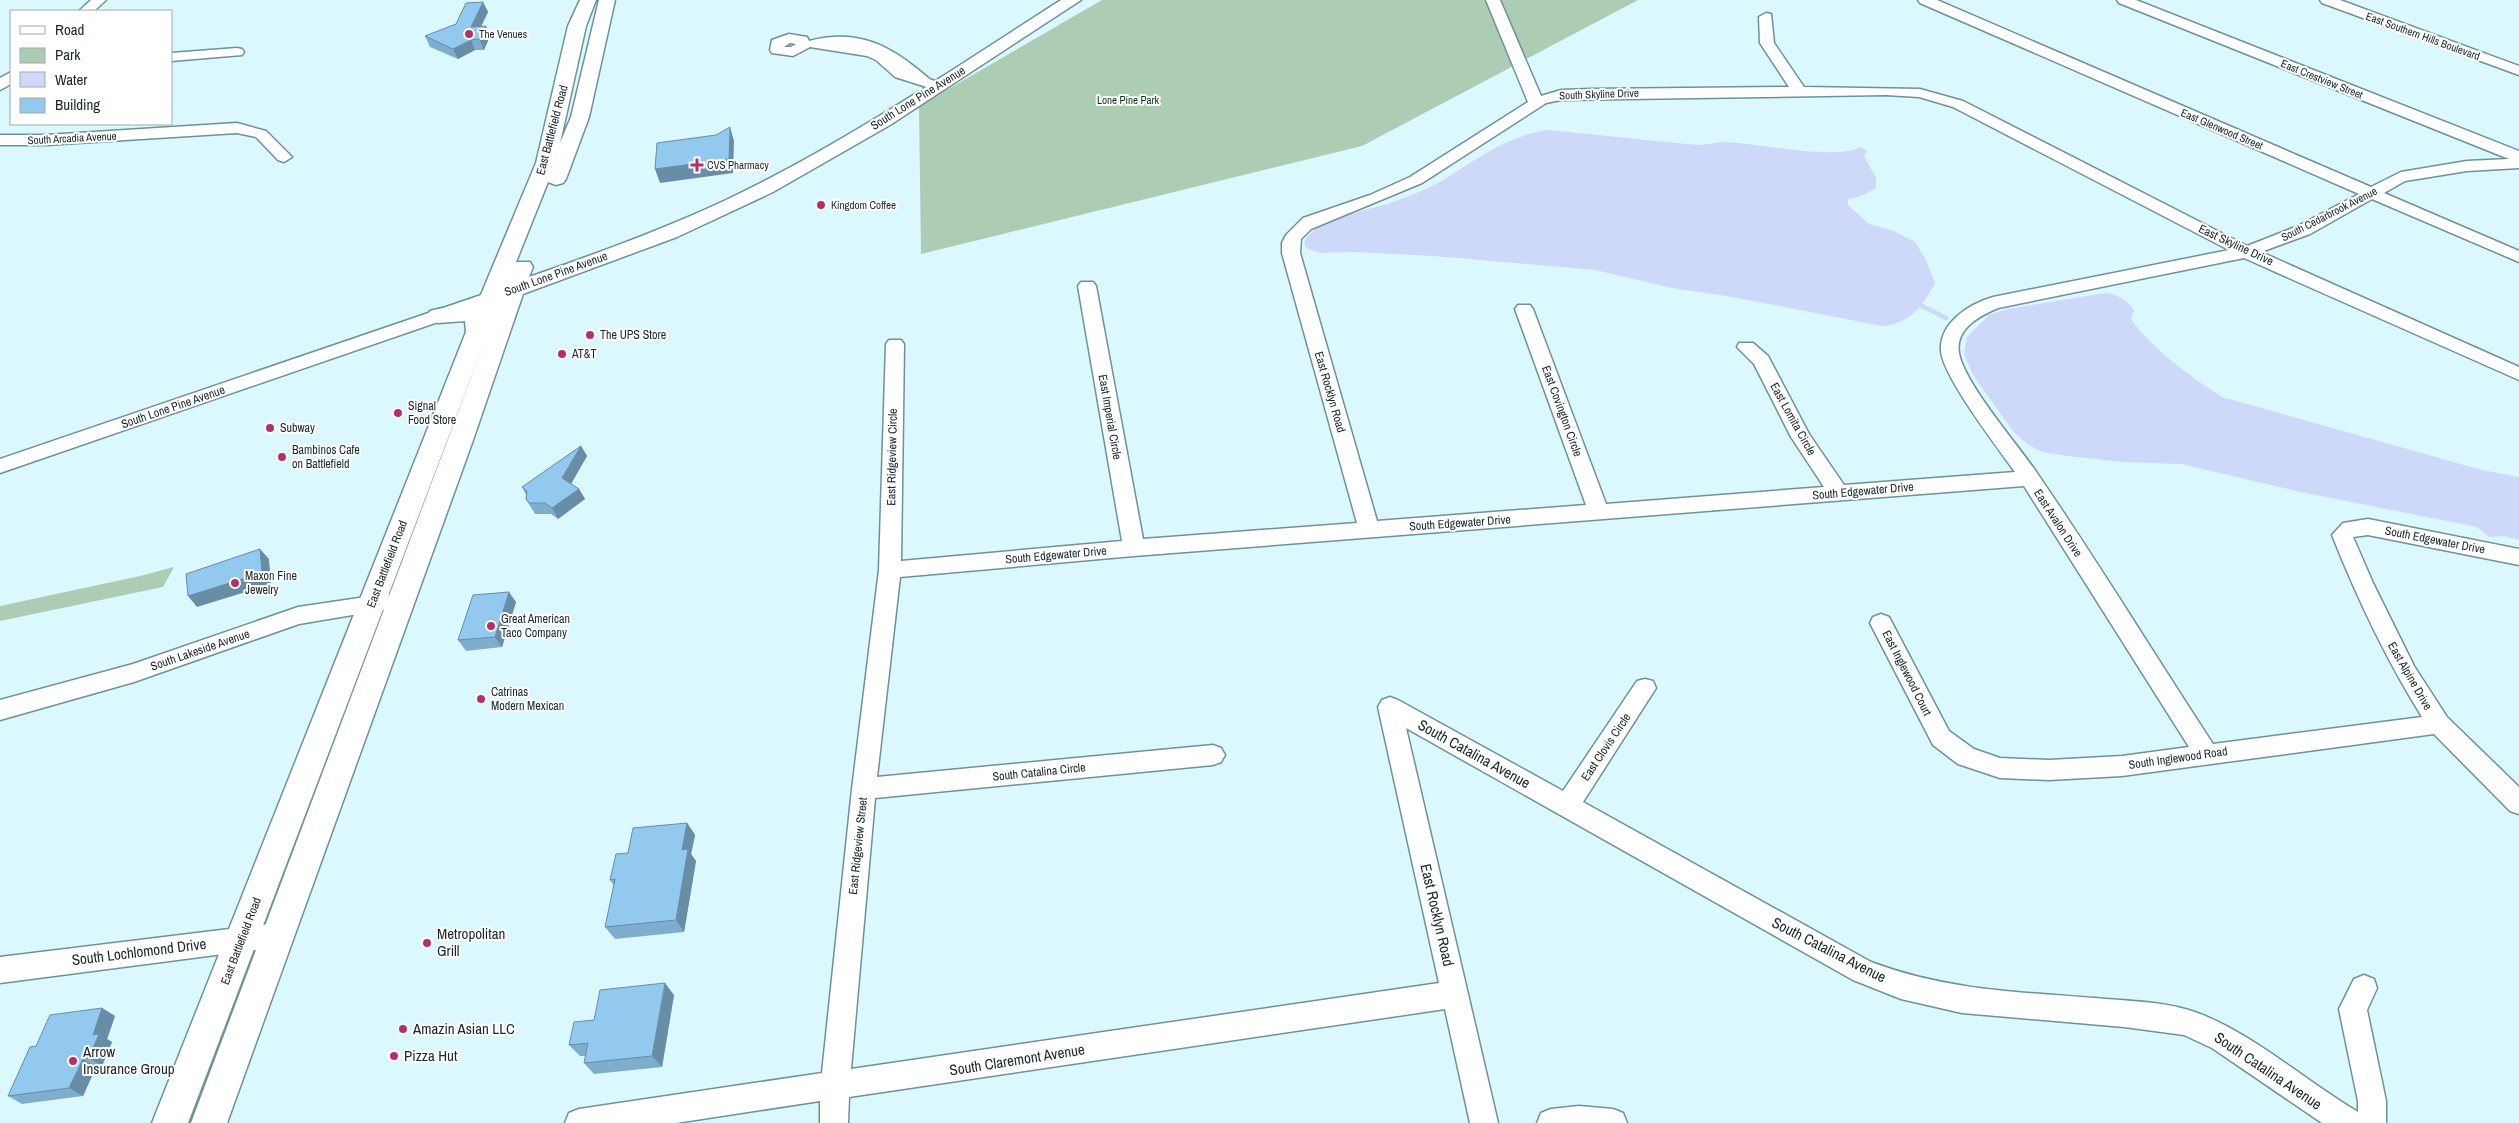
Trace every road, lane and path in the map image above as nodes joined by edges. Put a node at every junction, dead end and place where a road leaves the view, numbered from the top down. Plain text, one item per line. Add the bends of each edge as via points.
1 (99, 0) edge
2 (588, 0) edge
3 (607, 0) edge
4 (1073, 0) edge
5 (1493, 0) edge
6 (1925, 0) edge
7 (2124, 0) edge
8 (2327, 0) edge
9 (87, 10) edge
10 (1766, 17) dead end
11 (809, 44) dead end
12 (237, 52) dead end
13 (172, 57) edge
14 (2519, 71) edge
15 (10, 77) edge
16 (918, 79) junction
17 (0, 86) edge
18 (1800, 92) junction
19 (1536, 102) junction
20 (1958, 104) joint
21 (0, 140) edge
22 (284, 157) dead end
23 (2519, 158) edge
24 (2519, 164) edge
25 (2370, 192) junction
26 (529, 251) junction
27 (2246, 252) junction
28 (1291, 253) joint
29 (2519, 257) edge
30 (598, 259) junction
31 (1087, 286) dead end
32 (501, 294) junction
33 (1993, 302) joint
34 (1524, 310) dead end
35 (438, 316) junction
36 (477, 332) junction
37 (895, 344) dead end
38 (1746, 347) dead end
39 (2519, 374) edge
40 (0, 466) edge
41 (2030, 478) junction
42 (1839, 493) junction
43 (1599, 512) junction
44 (2350, 528) joint
45 (1369, 530) junction
46 (1134, 548) junction
47 (2519, 556) edge
48 (890, 570) junction
49 (402, 601) junction
50 (372, 604) junction
51 (1881, 623) dead end
52 (1645, 688) dead end
53 (1390, 707) joint
54 (0, 710) edge
55 (1933, 723) joint
56 (2439, 724) junction
57 (2206, 754) junction
58 (1213, 756) dead end
59 (864, 789) junction
60 (2519, 803) edge
61 (1567, 806) junction
62 (278, 935) junction
63 (242, 939) junction
64 (0, 970) edge
65 (2364, 988) dead end
66 (1455, 994) junction
67 (835, 1087) junction
68 (170, 1123) edge
69 (209, 1123) edge
70 (579, 1123) edge
71 (834, 1123) edge
72 (1484, 1123) edge
73 (1551, 1123) edge
74 (1613, 1123) edge
75 (2349, 1123) edge
76 (2372, 1123) edge

1 - 9 street
2 - 32 main road, East Battlefield Road via 577,26 546,163
3 - 26 main road, East Battlefield Road via 580,117
4 - 16 main road, South Lone Pine Avenue
5 - 19 street
6 - 25 street, East Glenwood Street
7 - 23 street, East Crestview Street
8 - 14 street, East Southern Hills Boulevard
10 - 18 street via 1767,43
11 - 16 street via 836,42 887,52
12 - 13 street
15 - 17 street
16 - 30 main road, South Lone Pine Avenue via 823,158 678,230
18 - 19 street, South Skyline Drive via 1592,92 1554,96
18 - 20 street, South Skyline Drive via 1920,93
19 - 28 street, South Skyline Drive via 1410,184 1309,222 1292,239
20 - 27 street, East Skyline Drive
21 - 22 street, South Arcadia Avenue via 46,140 230,127 261,134
24 - 25 street, South Cedarbrook Avenue via 2467,166 2401,177
25 - 27 street, South Cedarbrook Avenue via 2304,230
25 - 29 street, East Glenwood Street
26 - 30 main road via 533,265 541,269 568,267
26 - 32 main road, East Battlefield Road
27 - 33 street, South Cedarbrook Avenue
27 - 39 street, East Skyline Drive
28 - 45 street, East Rocklyn Road
30 - 32 main road, South Lone Pine Avenue
31 - 46 street, East Imperial Circle
32 - 35 street, South Lone Pine Avenue
32 - 36 main road, East Battlefield Road
32 - 49 main road, East Battlefield Road via 492,355
33 - 41 street, East Avalon Drive via 1968,316 1957,327 1950,354 1959,376
34 - 43 street, East Covington Circle
35 - 36 main road via 468,314 476,318
35 - 40 street, South Lone Pine Avenue
36 - 50 main road, East Battlefield Road
37 - 48 street, East Ridgeview Circle
38 - 42 street, East Lomita Circle via 1761,360 1801,437
41 - 42 street, South Edgewater Drive
41 - 57 street, East Avalon Drive
42 - 43 street, South Edgewater Drive
43 - 45 street, South Edgewater Drive
44 - 47 street, South Edgewater Drive via 2375,528
44 - 56 street, East Alpine Drive via 2343,533 2343,541 2406,672
45 - 46 street, South Edgewater Drive
46 - 48 street, South Edgewater Drive
48 - 59 street, East Ridgeview Street
49 - 50 street, South Lakeside Avenue
49 - 62 main road, East Battlefield Road
50 - 54 street, South Lakeside Avenue via 292,618 134,673
50 - 63 main road, East Battlefield Road
51 - 55 street, East Inglewood Court
52 - 61 street, East Clovis Circle
53 - 61 street, South Catalina Avenue
53 - 66 street, East Rocklyn Road
55 - 57 street, South Inglewood Road via 1941,738 1966,757 1988,766 2012,770 2122,766
56 - 57 street, South Inglewood Road
56 - 60 street, East Alpine Drive
58 - 59 street, South Catalina Circle
59 - 67 street, East Ridgeview Street
61 - 75 street, South Catalina Avenue via 1844,962 1881,979 1921,992 1962,1000 2186,1022 2222,1038
62 - 63 street, South Lochlomond Drive
62 - 69 main road, East Battlefield Road
63 - 64 street, South Lochlomond Drive
63 - 68 main road, East Battlefield Road
65 - 76 street via 2353,1009 2372,1101
66 - 67 street, South Claremont Avenue
66 - 72 street, East Rocklyn Road
67 - 70 street, South Claremont Avenue
67 - 71 street, East Ridgeview Street
73 - 74 street via 1592,1120

